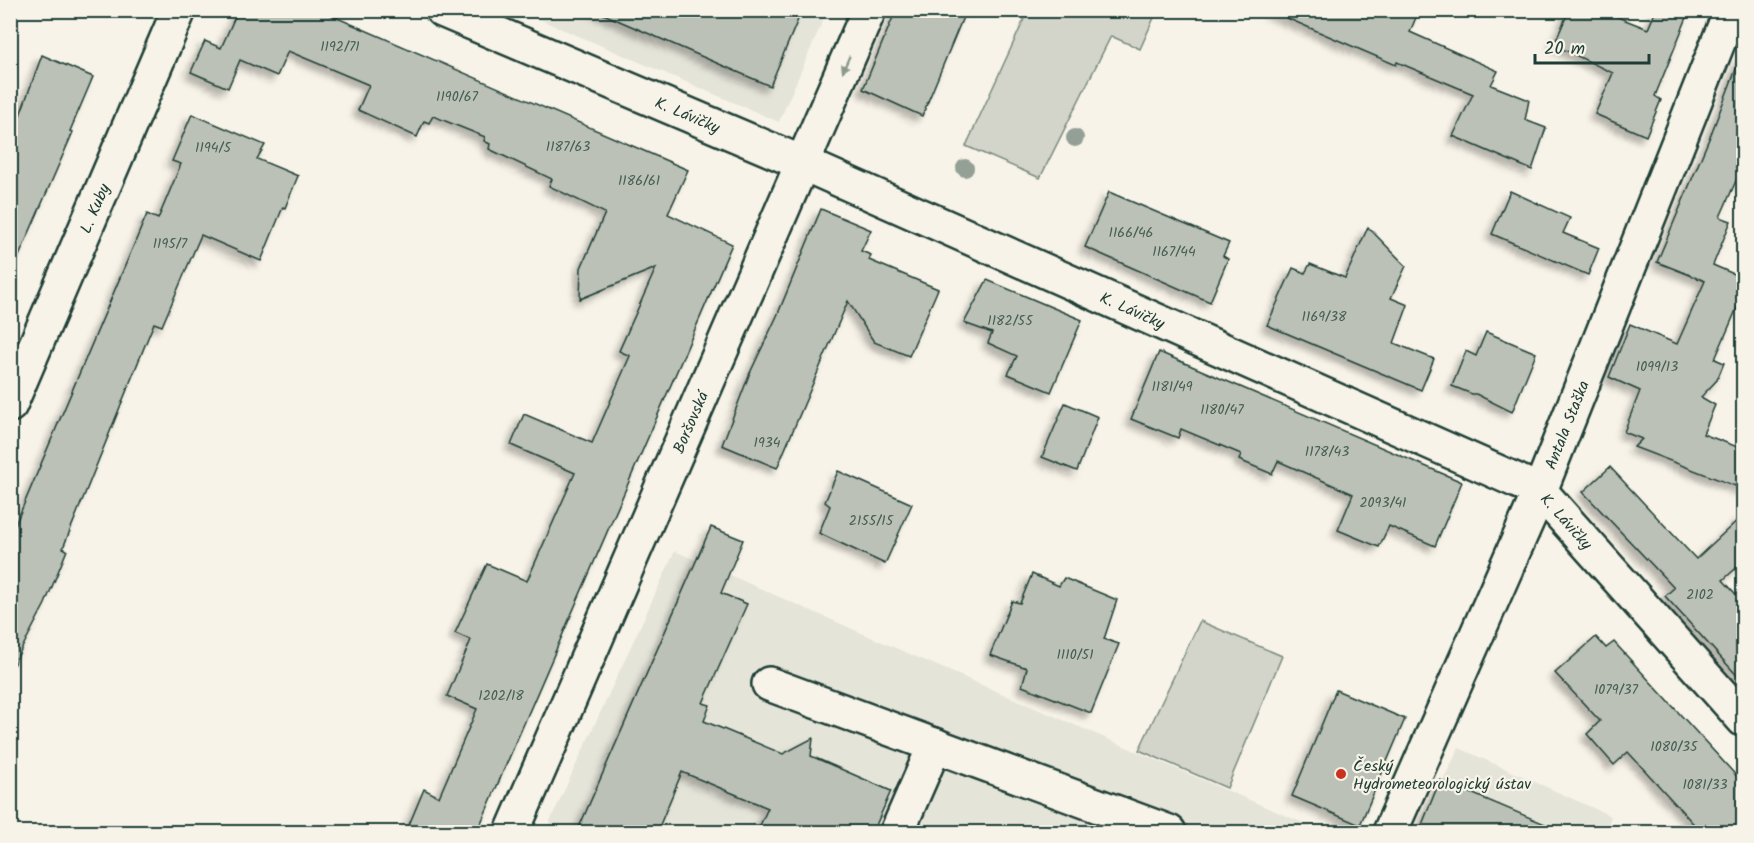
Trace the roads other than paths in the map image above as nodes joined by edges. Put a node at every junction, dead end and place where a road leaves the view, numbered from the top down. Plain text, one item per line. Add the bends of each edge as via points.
1 (179, 10) edge
2 (442, 10) edge
3 (869, 10) edge
4 (1731, 10) edge
5 (802, 163) junction
6 (10, 405) edge
7 (1540, 491) junction
8 (769, 684) dead end
9 (1743, 720) edge
10 (935, 745) junction
11 (1116, 823) edge
12 (512, 832) edge
13 (897, 832) edge
14 (1169, 832) edge
15 (1390, 832) edge

1 - 6 street, L. Kuby
2 - 5 street, K. Lávičky
3 -> 5 street, Boršovská
4 - 7 street, Antala Staška
5 - 7 street, K. Lávičky
5 - 12 street, Boršovská
7 - 9 street, K. Lávičky
7 - 15 street, Antala Staška
8 - 10 street
10 - 11 street
10 - 13 street
11 - 14 street

